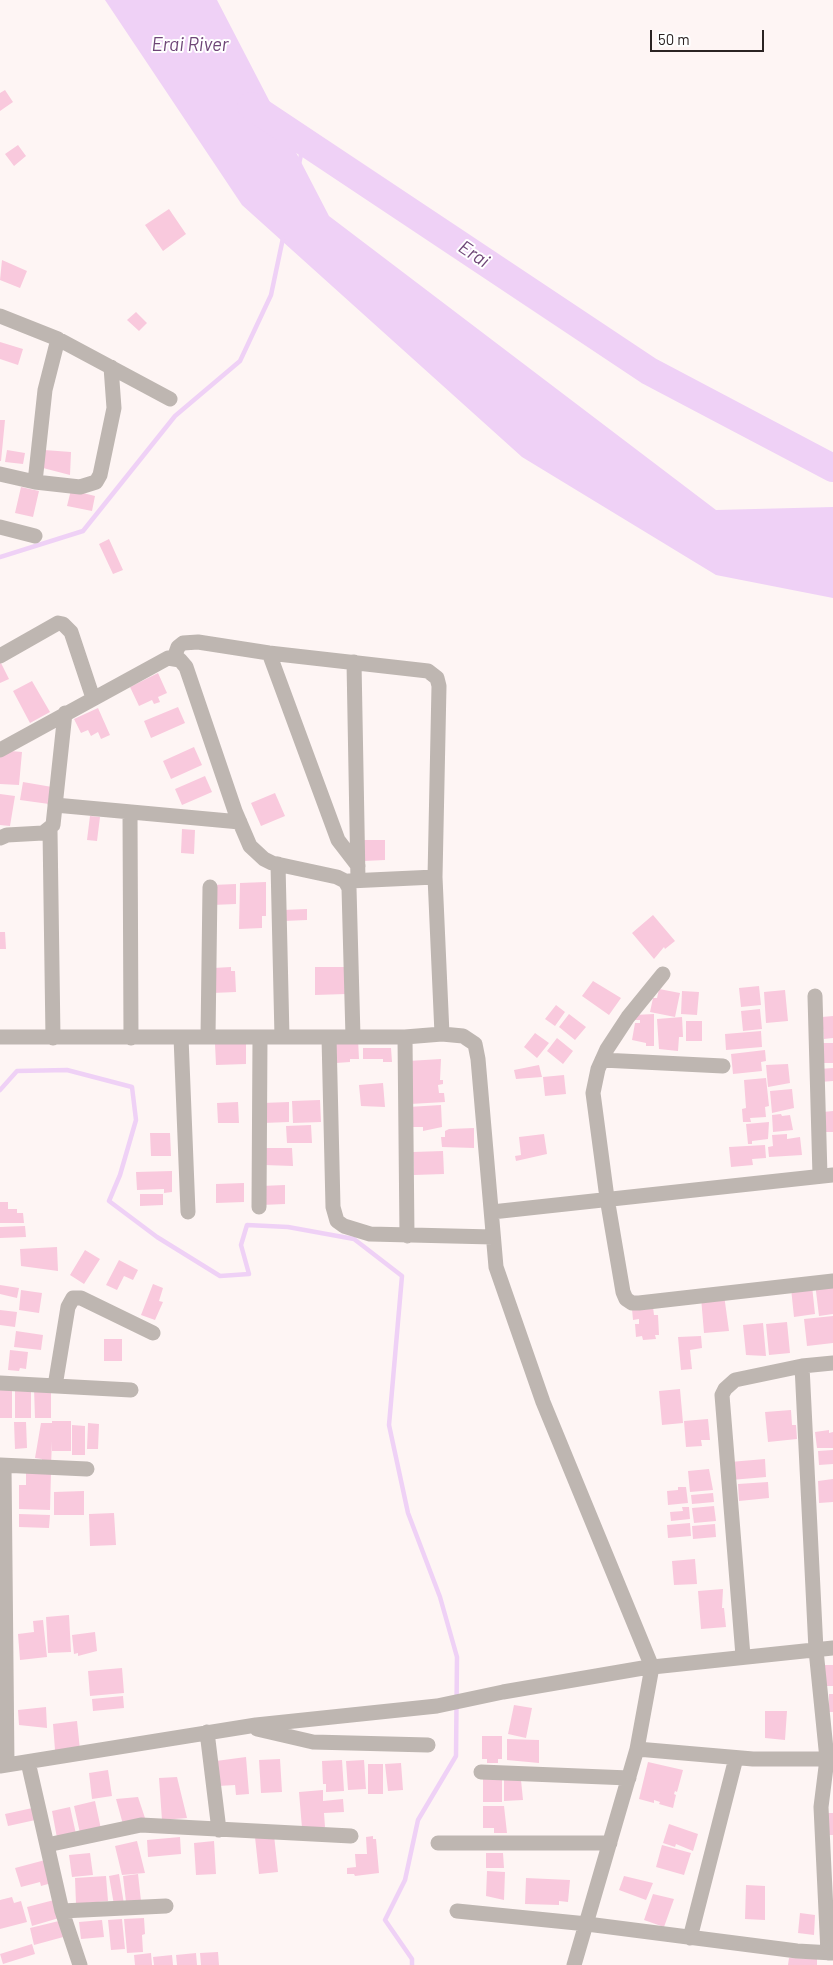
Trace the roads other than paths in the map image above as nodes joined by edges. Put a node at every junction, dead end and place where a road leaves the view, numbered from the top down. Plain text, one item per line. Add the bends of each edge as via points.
1 (0, 316) edge
2 (58, 339) junction
3 (111, 367) junction
4 (170, 399) dead end
5 (0, 474) edge
6 (35, 482) junction
7 (0, 527) edge
8 (35, 536) dead end
9 (269, 653) junction
10 (0, 656) edge
11 (174, 658) junction
12 (354, 662) junction
13 (93, 698) junction
14 (65, 713) junction
15 (0, 750) edge
16 (56, 805) junction
17 (130, 812) junction
18 (240, 822) junction
19 (50, 830) junction
20 (0, 838) edge
21 (278, 864) junction
22 (354, 876) junction
23 (435, 877) junction
24 (210, 887) dead end
25 (663, 974) dead end
26 (815, 996) dead end
27 (442, 1034) junction
28 (0, 1037) edge
29 (208, 1037) junction
30 (260, 1037) junction
31 (282, 1037) junction
32 (329, 1037) junction
33 (353, 1037) junction
34 (405, 1037) junction
35 (53, 1038) junction
36 (131, 1038) junction
37 (181, 1038) junction
38 (602, 1060) junction
39 (723, 1066) dead end
40 (826, 1176) edge
41 (607, 1198) junction
42 (258, 1207) dead end
43 (188, 1212) dead end
44 (492, 1212) junction
45 (407, 1236) junction
46 (493, 1237) junction
47 (833, 1281) edge
48 (152, 1333) dead end
49 (833, 1364) edge
50 (802, 1366) junction
51 (0, 1383) edge
52 (55, 1386) junction
53 (131, 1390) dead end
54 (2, 1466) edge
55 (87, 1469) dead end
56 (3, 1577) edge
57 (833, 1648) edge
58 (816, 1650) junction
59 (743, 1656) junction
60 (652, 1667) junction
61 (246, 1726) junction
62 (207, 1732) junction
63 (428, 1745) dead end
64 (637, 1749) junction
65 (736, 1758) junction
66 (830, 1759) edge
67 (28, 1762) junction
68 (3, 1766) edge
69 (481, 1772) dead end
70 (629, 1778) junction
71 (219, 1830) junction
72 (351, 1836) dead end
73 (438, 1843) dead end
74 (610, 1843) junction
75 (47, 1845) junction
76 (166, 1906) dead end
77 (62, 1911) junction
78 (457, 1911) dead end
79 (587, 1924) junction
80 (690, 1938) junction
81 (830, 1953) edge
82 (80, 1965) edge
83 (574, 1965) edge

1 - 2 street
2 - 3 street
2 - 6 street via 44,390
3 - 4 street
3 - 6 street via 114,408 96,482 80,487
5 - 6 street
7 - 8 street
9 - 11 street via 192,642 178,647
9 - 12 street
9 - 22 street
10 - 13 street via 58,623 63,624 71,632
11 - 13 street via 168,658
11 - 18 street via 186,667
12 - 22 street
12 - 23 street via 428,671 437,678
13 - 14 street
14 - 15 street
14 - 16 street
16 - 17 street
16 - 19 street
17 - 18 street
17 - 36 street
18 - 21 street via 254,850 264,859
19 - 20 street
19 - 35 street
21 - 22 street via 337,877
21 - 31 street
22 - 23 street
22 - 33 street via 351,896
23 - 27 street
24 - 29 street
25 - 38 street via 628,1016
26 - 40 street
27 - 34 street
27 - 44 street via 467,1038 477,1048
28 - 35 street
29 - 30 street
29 - 37 street
30 - 31 street
30 - 42 street
31 - 32 street
32 - 33 street
32 - 45 street via 334,1216 344,1226 359,1231
33 - 34 street
34 - 45 street
35 - 36 street
36 - 37 street
37 - 43 street
38 - 39 street
38 - 41 street via 593,1093
40 - 41 street
41 - 44 street
41 - 47 street via 623,1292 632,1303
44 - 46 street
45 - 46 street
46 - 60 street via 496,1267 540,1392
48 - 52 street via 81,1298 73,1298 68,1307
49 - 50 street
50 - 58 street
50 - 59 street via 735,1380 722,1394
51 - 52 street
52 - 53 street
54 - 55 street
54 - 56 street
56 - 68 street
57 - 58 street
58 - 59 street
58 - 66 street
59 - 60 street
60 - 61 street via 437,1706
60 - 64 street
61 - 62 street
61 - 63 street via 313,1742
62 - 67 street
62 - 71 street
64 - 65 street
64 - 70 street
65 - 66 street
65 - 80 street
66 - 81 street via 821,1807
67 - 68 street
67 - 75 street
69 - 70 street
70 - 74 street
71 - 72 street
71 - 75 street via 141,1825
73 - 74 street
74 - 79 street
75 - 77 street
76 - 77 street
77 - 82 street
78 - 79 street
79 - 80 street
79 - 83 street
80 - 81 street via 797,1952

